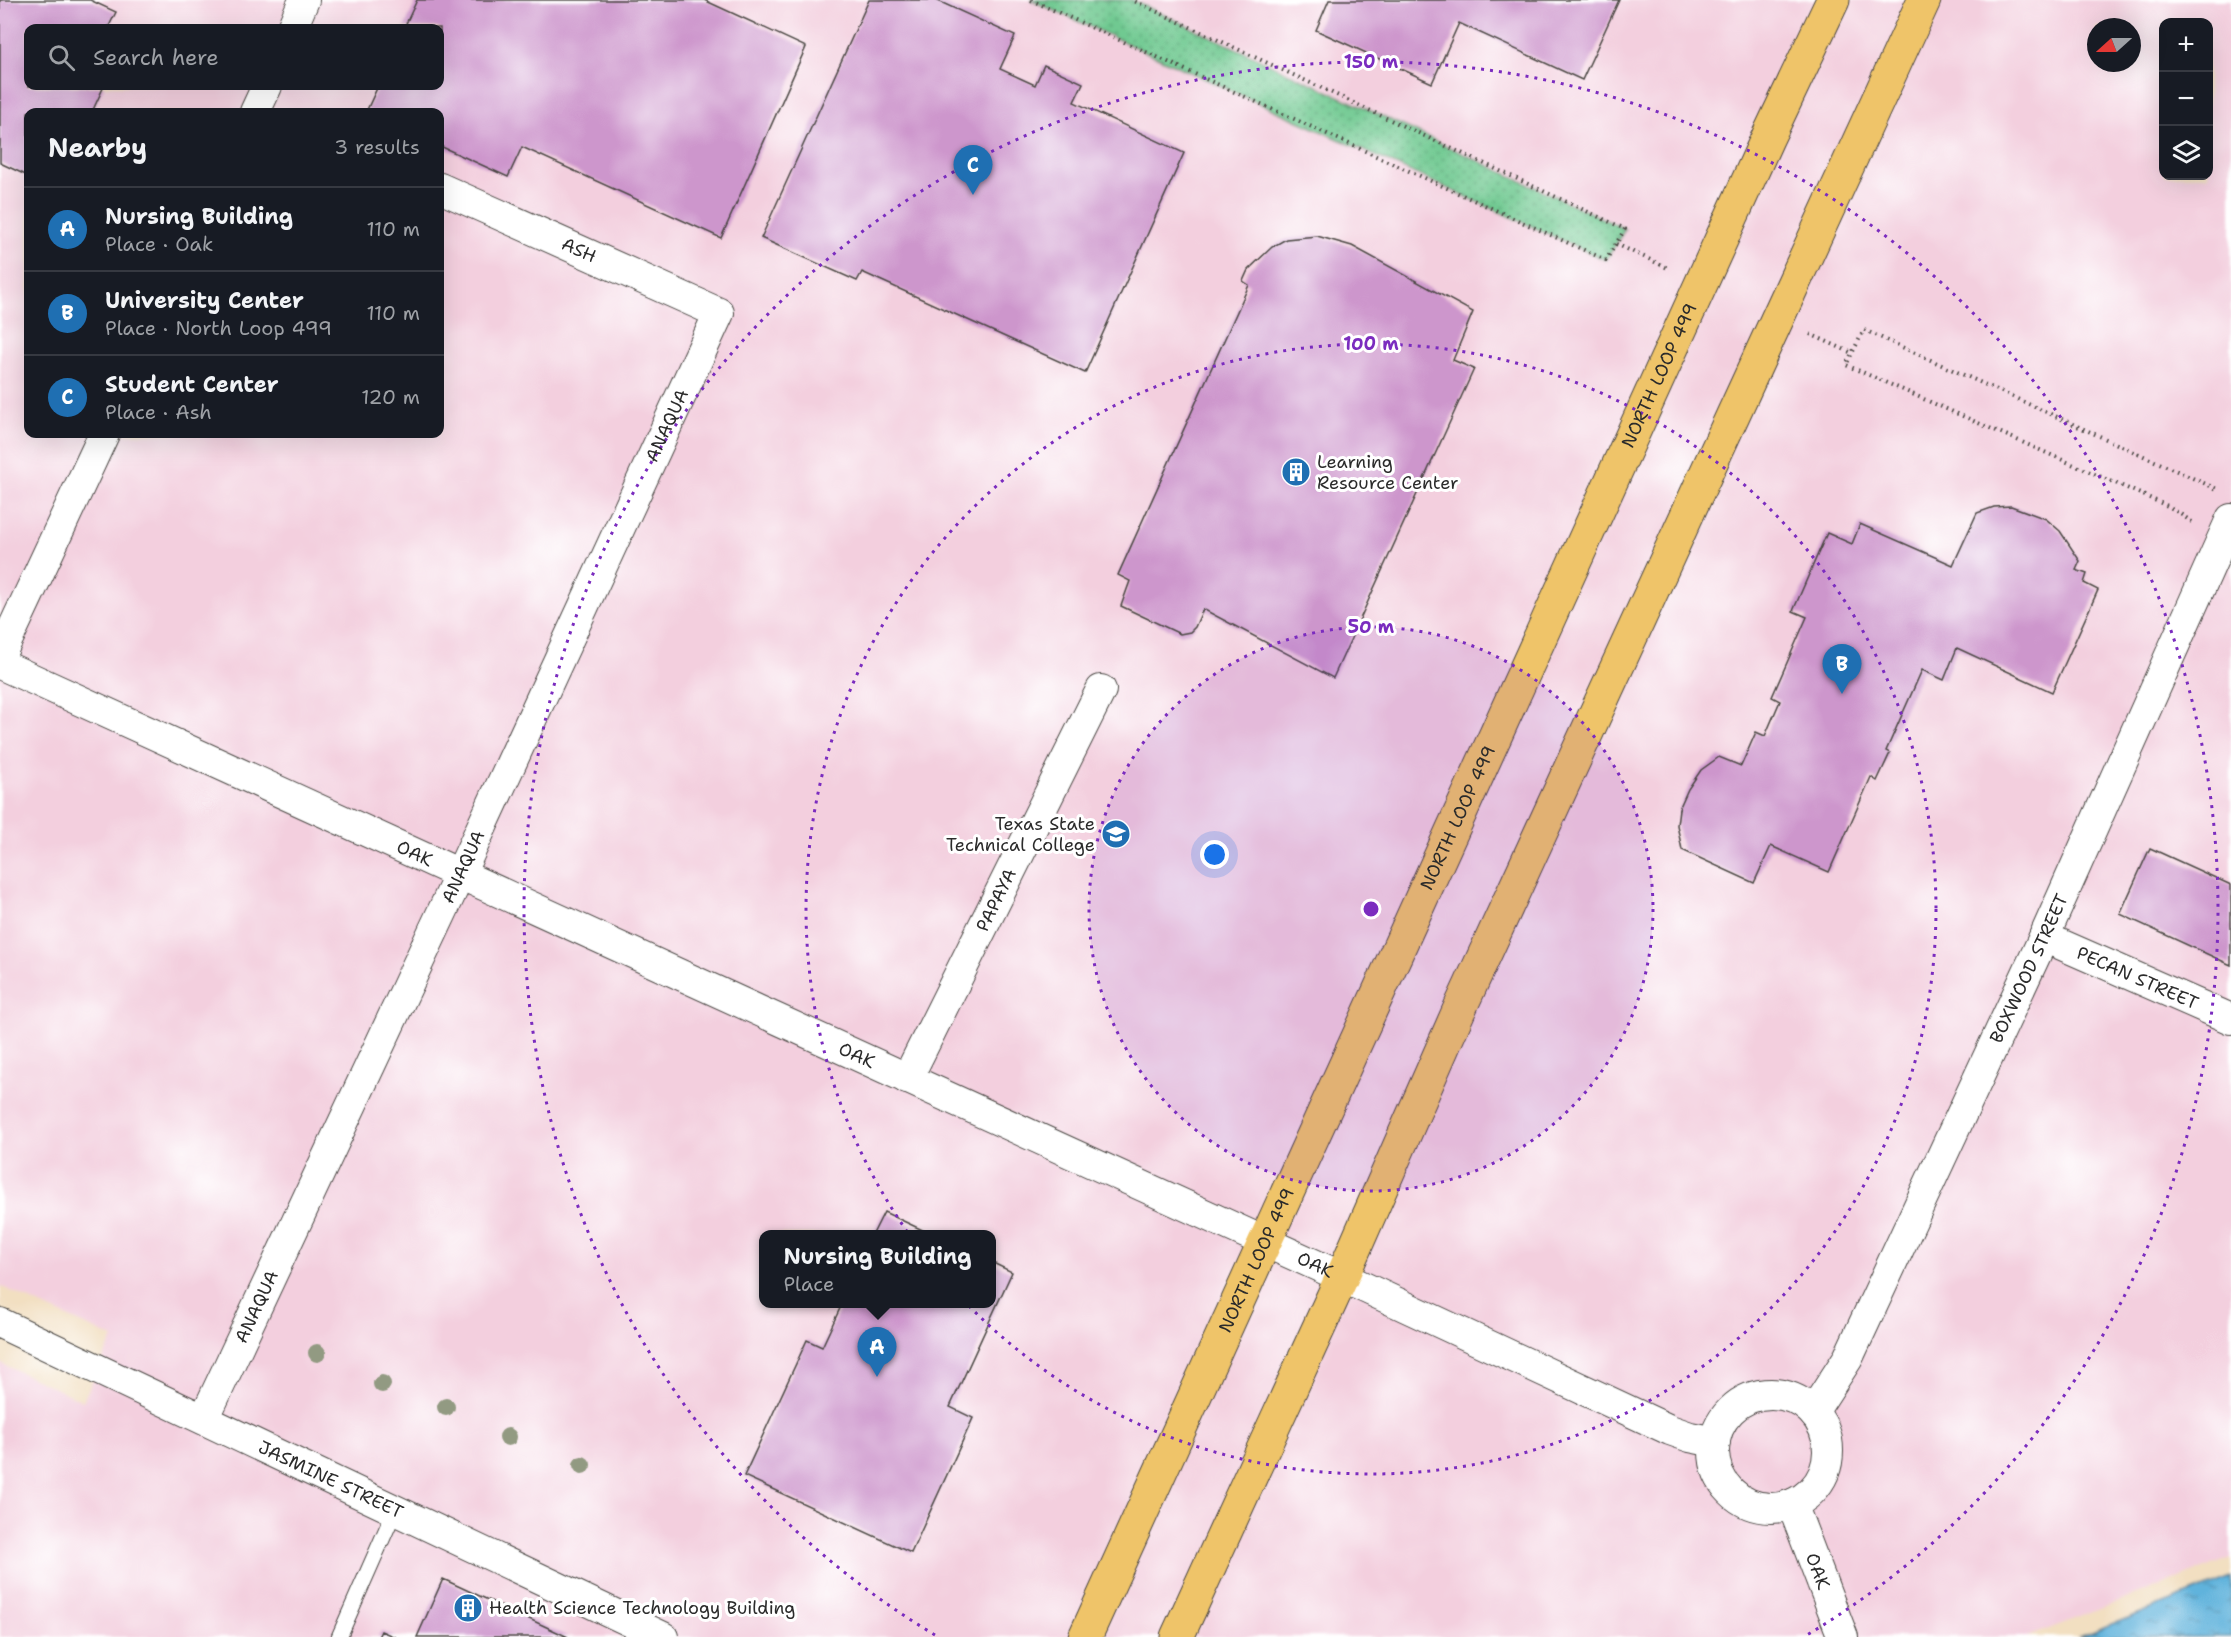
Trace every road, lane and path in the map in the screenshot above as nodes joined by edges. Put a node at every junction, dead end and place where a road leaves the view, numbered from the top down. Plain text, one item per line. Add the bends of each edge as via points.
1 (304, 0) edge
2 (1031, 0) edge
3 (1132, 0) edge
4 (1833, 0) edge
5 (1924, 0) edge
6 (294, 24) edge
7 (444, 190) edge
8 (719, 313) joint
9 (102, 438) edge
10 (2220, 490) dead end
11 (2226, 530) edge
12 (0, 656) edge
13 (0, 664) edge
14 (1101, 690) dead end
15 (460, 874) junction
16 (2044, 937) junction
17 (2231, 1019) edge
18 (907, 1079) junction
19 (1264, 1242) junction
20 (1342, 1277) junction
21 (0, 1323) edge
22 (1813, 1412) junction
23 (204, 1419) junction
24 (1715, 1442) junction
25 (1792, 1504) junction
26 (395, 1510) junction
27 (339, 1637) edge
28 (663, 1637) edge
29 (1084, 1637) edge
30 (1178, 1637) edge
31 (1843, 1637) edge

1 - 6 street
2 - 3 path via 1606,260 1625,229
4 - 19 main road, NORTH LOOP 499
5 - 20 main road via 1460,1008
7 - 8 street, ASH
8 - 15 street, ANAQUA
9 - 12 street
10 - 11 path via 1864,330 1846,365
11 - 16 street, BOXWOOD STREET
13 - 15 street, OAK
14 - 18 street, PAPAYA
15 - 18 street, OAK
15 - 23 street, ANAQUA
16 - 17 street, PECAN STREET
16 - 22 street, BOXWOOD STREET via 1848,1358
18 - 19 street, OAK
19 - 20 street, OAK
19 - 29 main road, NORTH LOOP 499
20 - 24 street, OAK via 1670,1430
20 - 30 main road
21 - 23 street, JASMINE STREET
22 - 24 street via 1797,1400 1778,1394 1758,1395 1739,1403 1724,1417
22 - 25 street via 1823,1425 1828,1458 1816,1488
23 - 26 street, JASMINE STREET
24 - 25 street via 1719,1475 1732,1492 1748,1504 1768,1509
25 - 31 street, OAK
26 - 27 lane
26 - 28 street, JASMINE STREET

